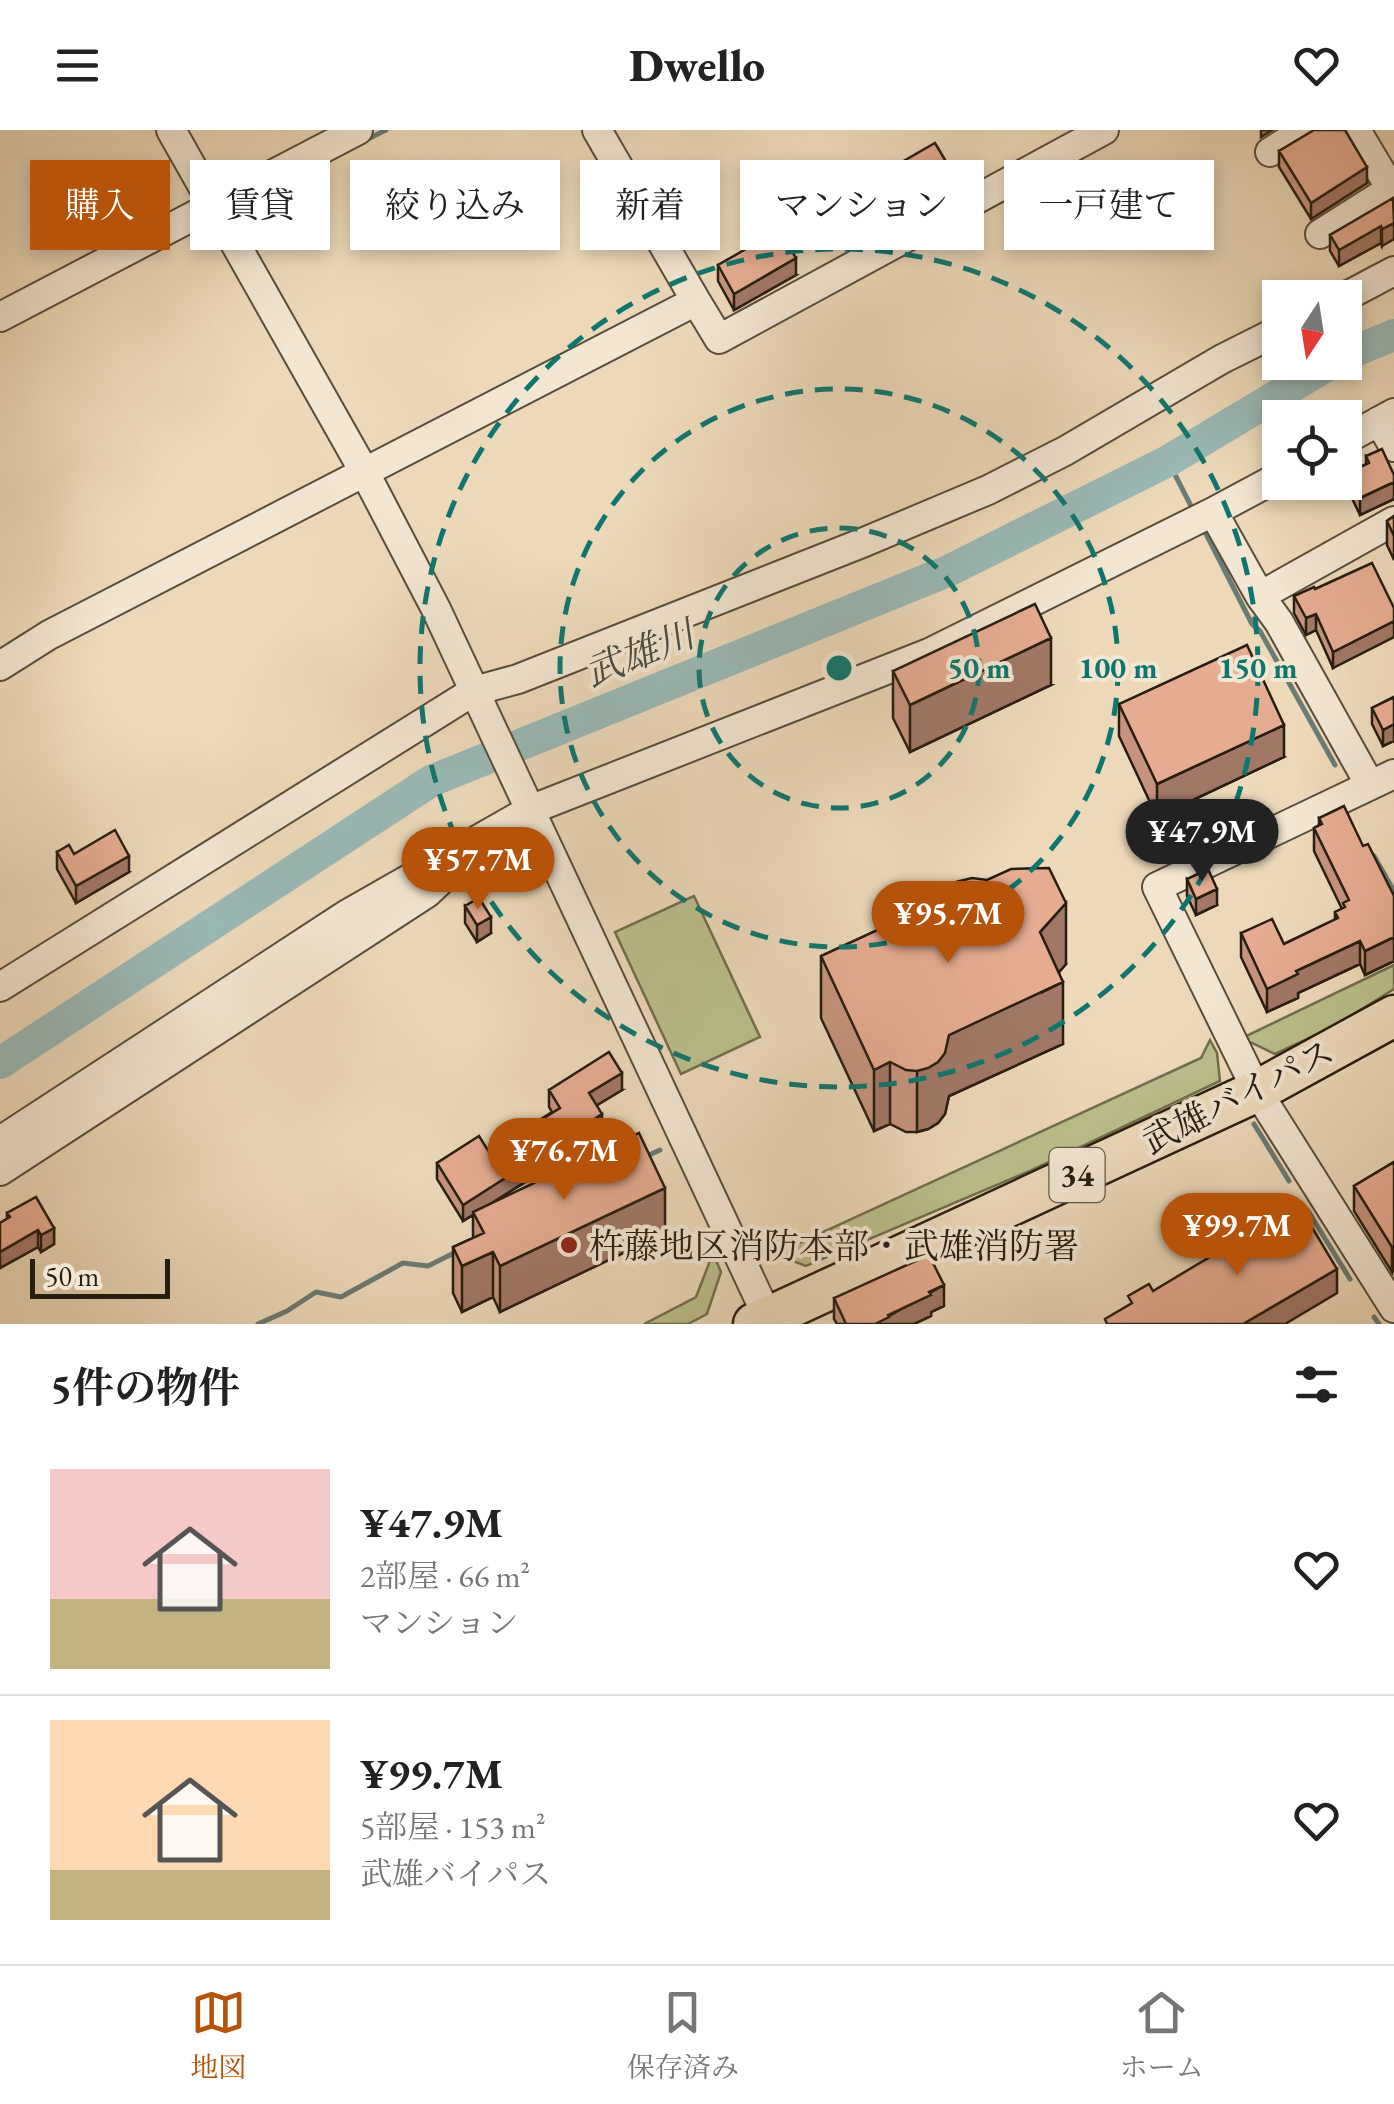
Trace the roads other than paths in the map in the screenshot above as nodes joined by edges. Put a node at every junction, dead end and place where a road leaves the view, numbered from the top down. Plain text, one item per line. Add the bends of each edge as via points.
1 (172, 130) edge
2 (358, 130) edge
3 (597, 130) edge
4 (1104, 130) edge
5 (1305, 130) edge
6 (1356, 130) edge
7 (1270, 152) dead end
8 (300, 160) edge
9 (190, 162) edge
10 (1392, 191) edge
11 (190, 218) edge
12 (1320, 234) dead end
13 (239, 250) edge
14 (1394, 271) edge
15 (1362, 288) edge
16 (696, 300) junction
17 (0, 317) edge
18 (1262, 339) edge
19 (1387, 417) edge
20 (1362, 431) edge
21 (1394, 447) edge
22 (364, 473) junction
23 (1262, 486) edge
24 (1213, 512) junction
25 (1394, 521) edge
26 (1260, 596) junction
27 (0, 666) edge
28 (475, 693) junction
29 (1382, 779) edge
30 (529, 808) junction
31 (490, 833) junction
32 (0, 987) edge
33 (1394, 1016) edge
34 (1256, 1092) junction
35 (0, 1141) edge
36 (0, 1171) edge
37 (1394, 1308) edge
38 (765, 1322) edge

1 - 9 street
2 - 8 street
3 - 16 street
4 - 16 street via 718,339
5 - 7 street
6 - 10 street
10 - 12 street
11 - 17 street
13 - 22 street
14 - 15 street
16 - 22 street
18 - 28 street via 988,490
19 - 20 street
19 - 21 street
22 - 27 street via 48,634
22 - 28 street
23 - 24 street
24 - 26 street
24 - 30 street via 929,653
25 - 26 street
26 - 29 street
28 - 30 street
28 - 32 street
29 - 34 street via 1157,887
30 - 31 street
30 - 38 street
31 - 35 street via 346,914
31 - 36 street via 428,893
33 - 34 highway, 武雄バイパス / 34
34 - 37 street
34 - 38 highway, 武雄バイパス / 34

